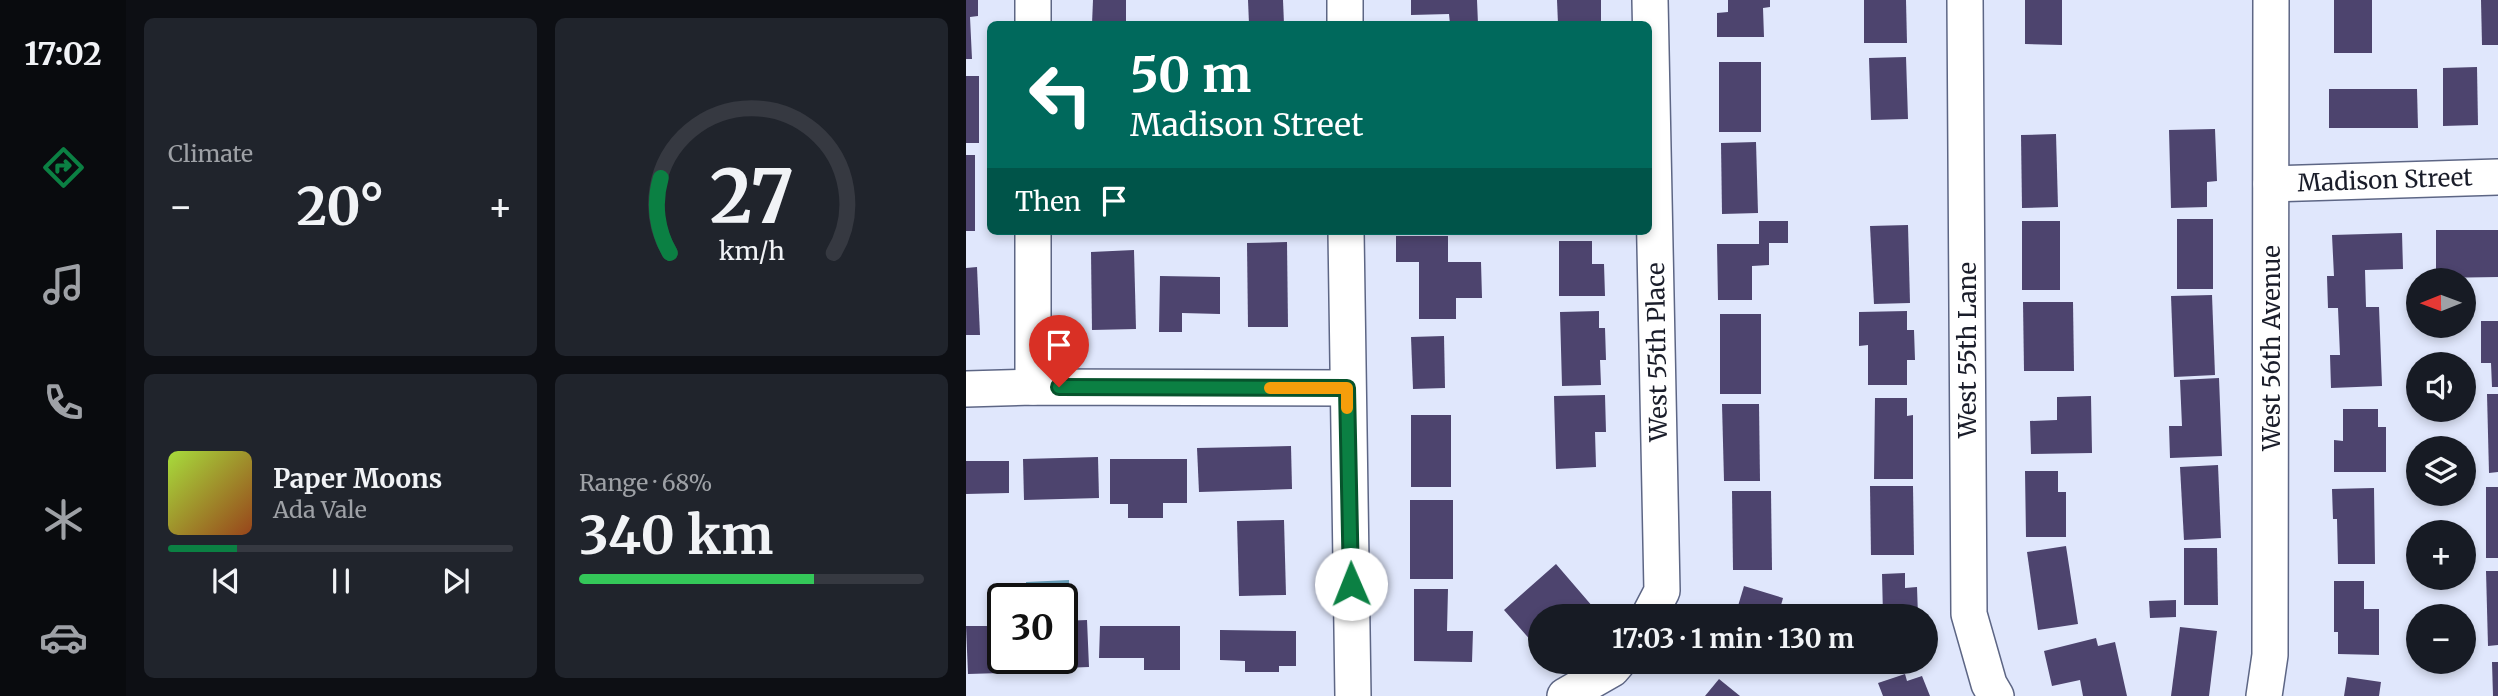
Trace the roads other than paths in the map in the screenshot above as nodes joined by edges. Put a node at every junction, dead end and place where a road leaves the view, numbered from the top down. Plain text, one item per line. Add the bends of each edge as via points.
1 (1033, 0) edge
2 (1345, 0) edge
3 (1650, 0) edge
4 (1965, 0) edge
5 (2271, 0) edge
6 (1033, 21) edge
7 (1345, 21) edge
8 (1650, 21) edge
9 (1652, 98) edge
10 (2498, 177) edge
11 (2271, 184) junction
12 (1033, 235) edge
13 (1346, 235) edge
14 (1033, 387) junction
15 (1347, 388) junction
16 (966, 389) edge
17 (1655, 604) edge
18 (1600, 674) edge
19 (1353, 696) edge
20 (1565, 696) edge
21 (1996, 696) edge
22 (2264, 696) edge

1 - 6 street
2 - 7 street
3 - 8 street, West 55th Place
4 - 21 street, West 55th Lane via 1969,614
5 - 11 street, West 56th Avenue
9 - 17 street, West 55th Place via 1662,591
10 - 11 street, Madison Street
11 - 22 street, West 56th Avenue via 2270,655
12 - 14 street
13 - 15 street
14 - 15 street
14 - 16 street
15 - 19 street
18 - 20 street

